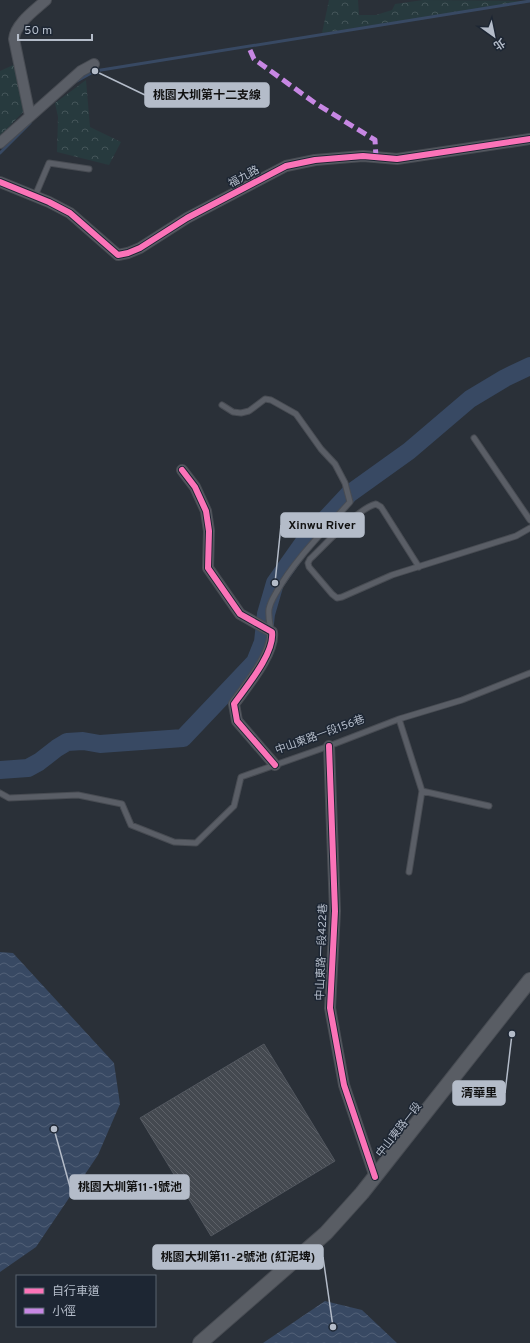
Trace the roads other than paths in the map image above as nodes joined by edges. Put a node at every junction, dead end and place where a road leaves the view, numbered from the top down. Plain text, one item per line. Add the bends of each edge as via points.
1 (46, 0) edge
2 (94, 64) dead end
3 (30, 116) junction
4 (530, 139) edge
5 (0, 144) edge
6 (89, 169) dead end
7 (0, 182) edge
8 (35, 196) junction
9 (222, 405) dead end
10 (474, 438) dead end
11 (182, 470) dead end
12 (530, 520) edge
13 (530, 528) edge
14 (419, 567) junction
15 (268, 630) junction
16 (530, 673) edge
17 (399, 719) junction
18 (329, 746) junction
19 (275, 765) junction
20 (422, 792) junction
21 (0, 793) edge
22 (489, 806) dead end
23 (408, 872) dead end
24 (530, 980) edge
25 (375, 1176) junction
26 (200, 1343) edge

1 - 3 street via 14,34
2 - 3 street via 80,70
3 - 5 street
4 - 8 street, 福九路 via 397,159 364,156 315,160 286,166 187,218 140,248 118,255 70,213
6 - 8 lane via 49,163
7 - 8 street, 福九路
9 - 15 lane via 233,412 241,413 249,411 265,400 271,400 296,414 334,464 345,483 350,502 306,550 282,583 269,609
10 - 12 lane
11 - 15 street via 195,487 206,511 209,531 208,568 240,614
13 - 14 lane via 516,536
14 - 14 lane via 337,598 308,563 356,516 376,504 381,507
15 - 19 street via 273,638 260,667 234,704 237,721
16 - 17 lane, 中山東路一段156巷 via 462,700
17 - 18 lane, 中山東路一段156巷
17 - 20 lane
18 - 19 lane, 中山東路一段156巷
18 - 25 street, 中山東路一段422巷 via 335,910 330,1008 344,1085
19 - 21 lane, 中山東路一段156巷 via 241,777 234,806 196,843 174,842 131,825 122,804 78,795 9,798
20 - 22 lane
20 - 23 lane
24 - 25 main road, 中山東路一段
25 - 26 main road, 中山東路一段 via 326,1233

